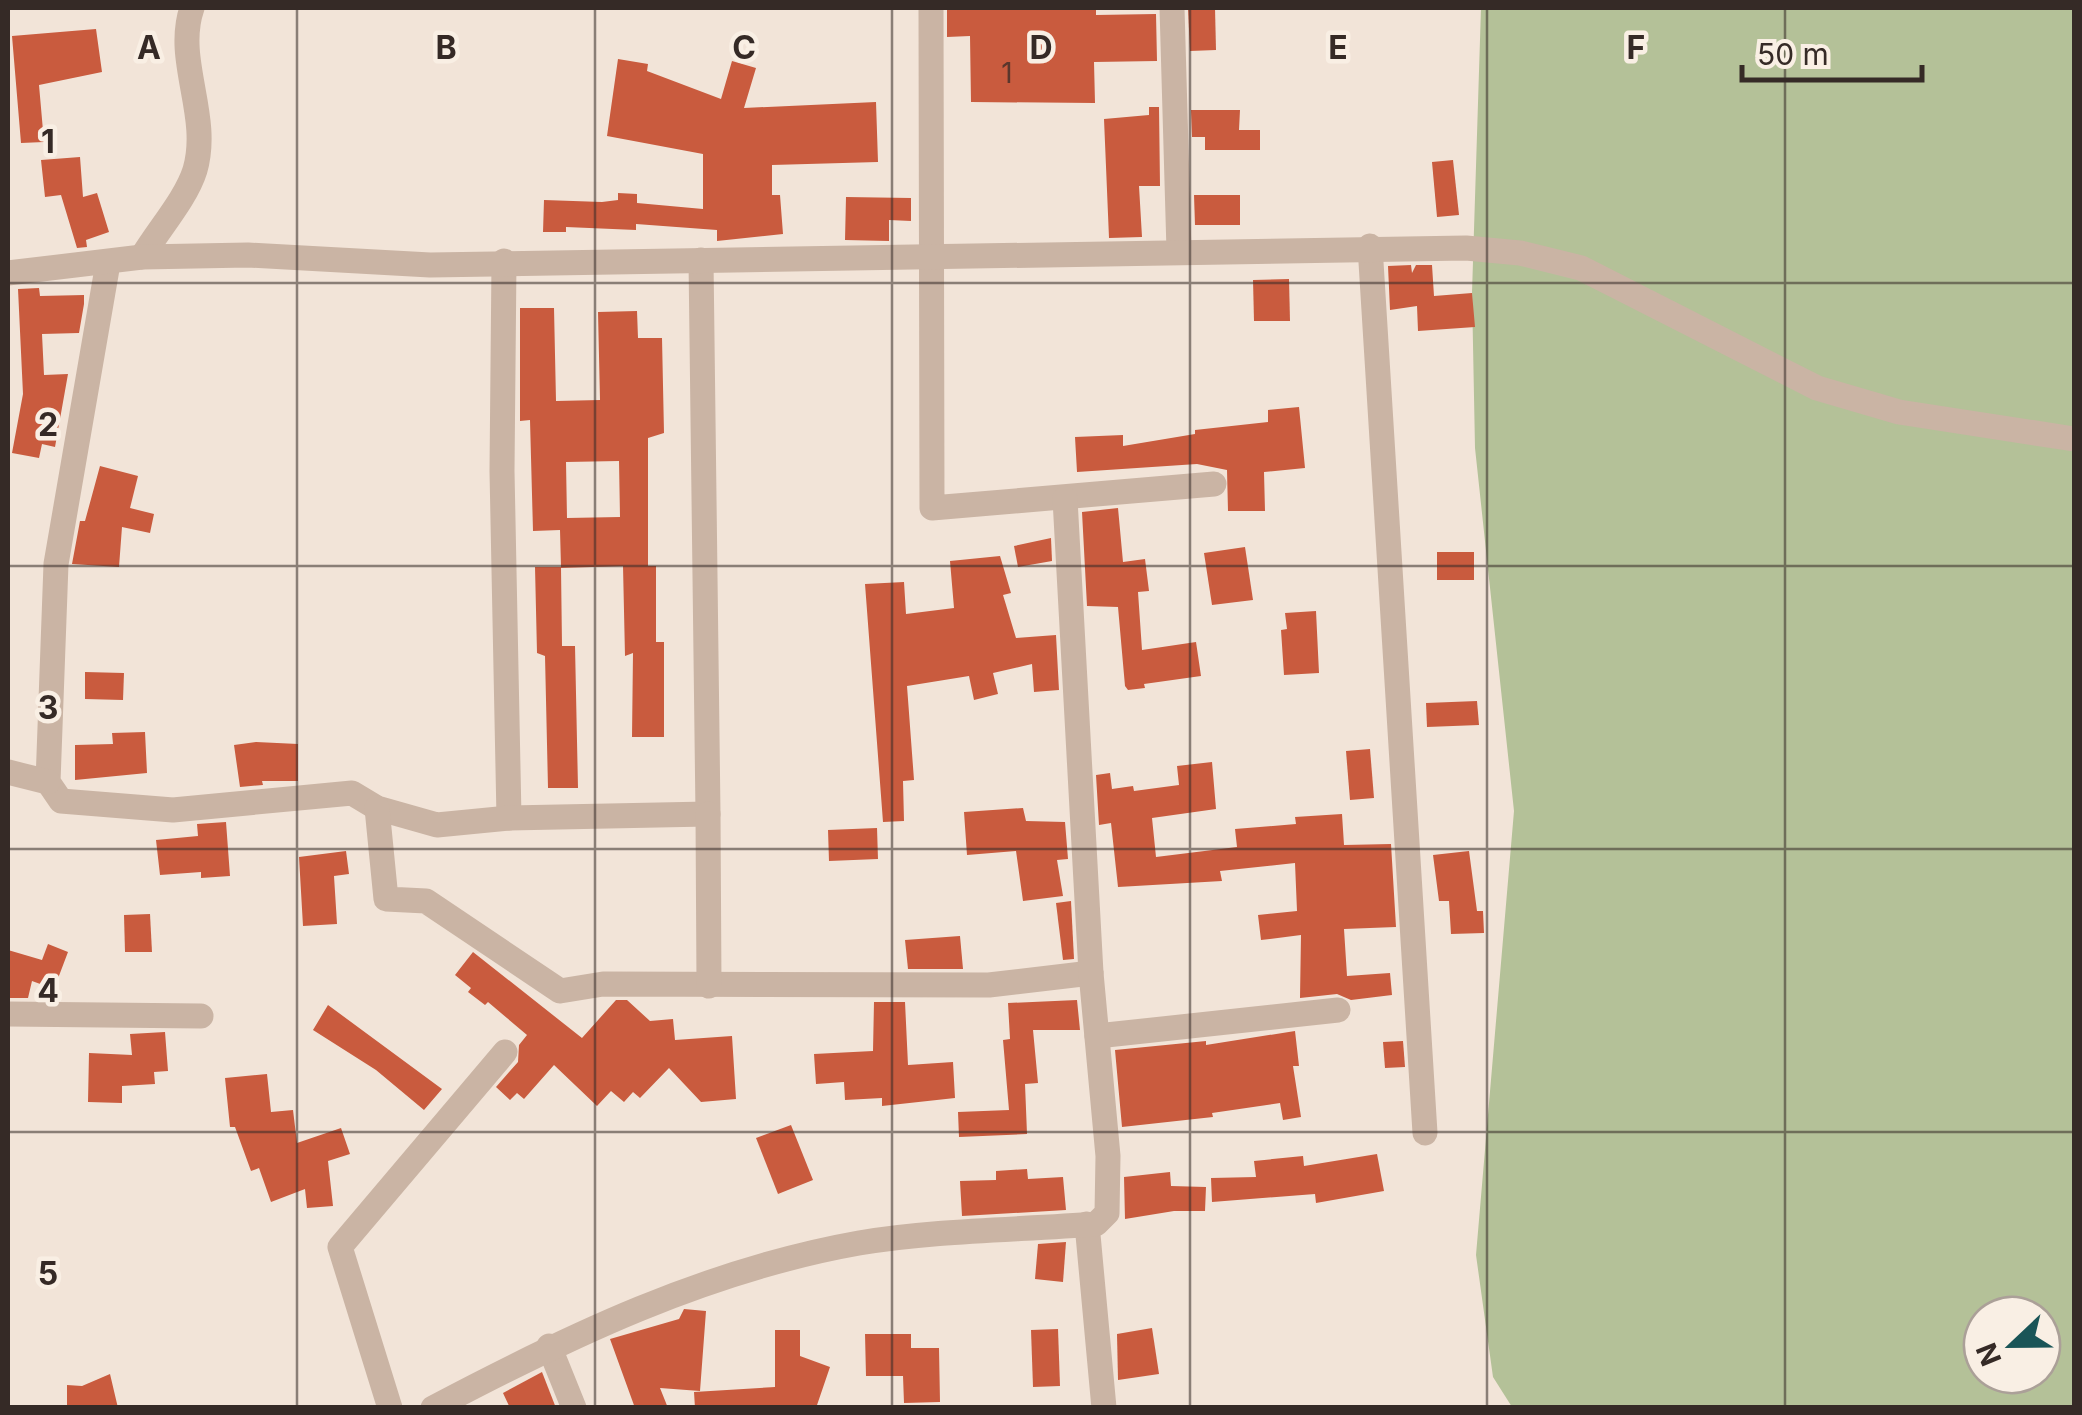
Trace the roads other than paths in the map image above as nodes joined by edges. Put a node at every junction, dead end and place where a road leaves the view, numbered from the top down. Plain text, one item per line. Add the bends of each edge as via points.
1 (192, 8) edge
2 (931, 8) edge
3 (1172, 8) edge
4 (1370, 246) junction
5 (1178, 251) junction
6 (934, 253) junction
7 (142, 256) junction
8 (701, 260) junction
9 (504, 261) junction
10 (108, 262) junction
11 (8, 273) edge
12 (2074, 439) edge
13 (1214, 484) dead end
14 (1065, 499) junction
15 (8, 772) edge
16 (48, 782) junction
17 (377, 808) junction
18 (708, 814) junction
19 (508, 818) junction
20 (1091, 973) junction
21 (709, 986) junction
22 (1338, 1010) dead end
23 (8, 1014) edge
24 (202, 1016) dead end
25 (1097, 1036) junction
26 (504, 1052) dead end
27 (1425, 1132) dead end
28 (1087, 1224) junction
29 (549, 1346) junction
30 (390, 1408) edge
31 (433, 1408) edge
32 (574, 1408) edge
33 (1104, 1408) edge

1 - 7 street via 184,29 200,128 194,171
2 - 6 street
3 - 5 street
4 - 5 street
4 - 12 street via 1520,253 1581,268 1818,388 1899,412
4 - 27 street
5 - 6 street
6 - 8 street
6 - 14 street via 932,508
7 - 9 street
7 - 10 street
8 - 9 street
8 - 18 street
9 - 19 street
10 - 11 street
10 - 16 street via 56,564
13 - 14 street
14 - 20 street
15 - 16 street
16 - 17 street via 62,801 173,810 352,793
17 - 19 street via 437,825
17 - 21 street via 386,899 426,901 560,991 602,984
18 - 19 street
18 - 21 street
20 - 21 street via 989,985
20 - 25 street
22 - 25 street
23 - 24 street
25 - 28 street via 1108,1213
26 - 30 street via 340,1247
28 - 29 street via 860,1243 690,1287
28 - 33 street
29 - 31 street
29 - 32 street

